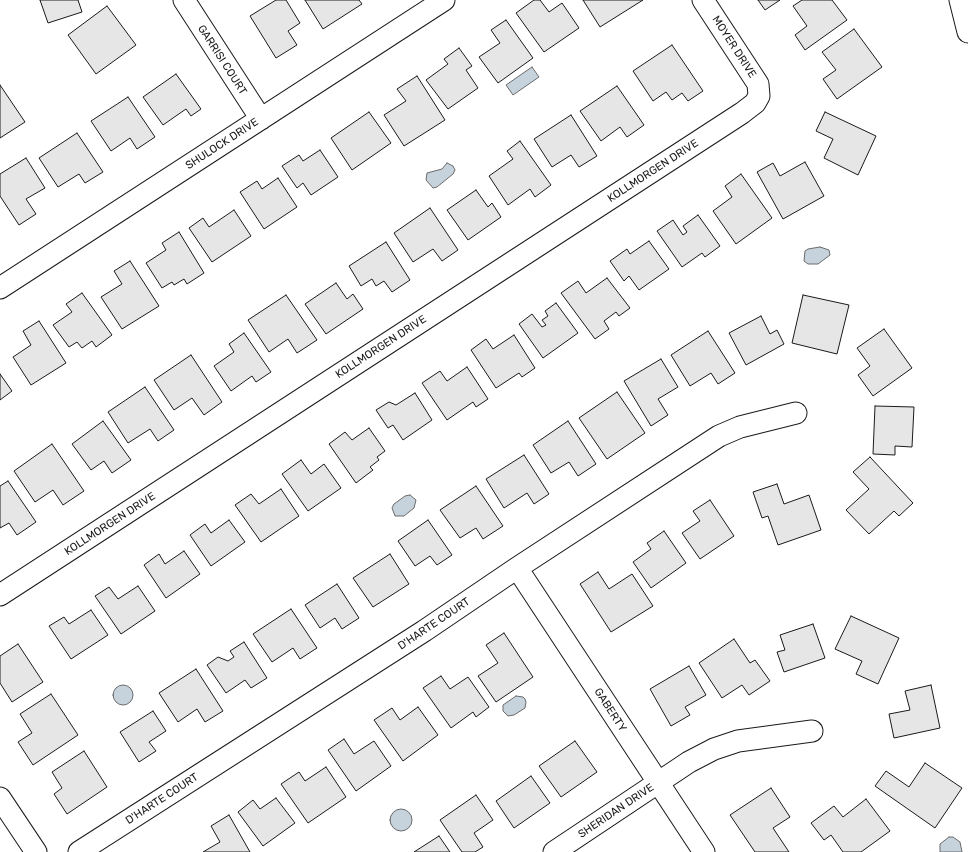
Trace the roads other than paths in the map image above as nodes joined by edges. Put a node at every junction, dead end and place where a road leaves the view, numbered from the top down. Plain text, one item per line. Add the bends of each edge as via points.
1 (184, 0) edge
2 (444, 0) edge
3 (703, 0) edge
4 (960, 0) edge
5 (968, 32) edge
6 (759, 96) joint
7 (261, 119) junction
8 (2, 283) edge
9 (796, 413) dead end
10 (517, 568) junction
11 (0, 595) edge
12 (812, 731) dead end
13 (658, 783) junction
14 (0, 798) edge
15 (36, 852) edge
16 (79, 852) edge
17 (554, 852) edge
18 (704, 852) edge

1 - 7 street, GARRISI COURT
2 - 7 street, SHULOCK DRIVE
3 - 6 street, MOYER DRIVE via 751,71 758,84
4 - 5 street
6 - 11 street, KOLLMORGEN DRIVE via 755,103 742,113
7 - 8 street, SHULOCK DRIVE
9 - 10 street, D'HARTE COURT via 740,427 719,436
10 - 13 street, GABERTY
10 - 16 street, D'HARTE COURT
12 - 13 street, SHERIDAN DRIVE via 725,744 700,756
13 - 17 street, SHERIDAN DRIVE
13 - 18 street, GABERTY
14 - 15 street

